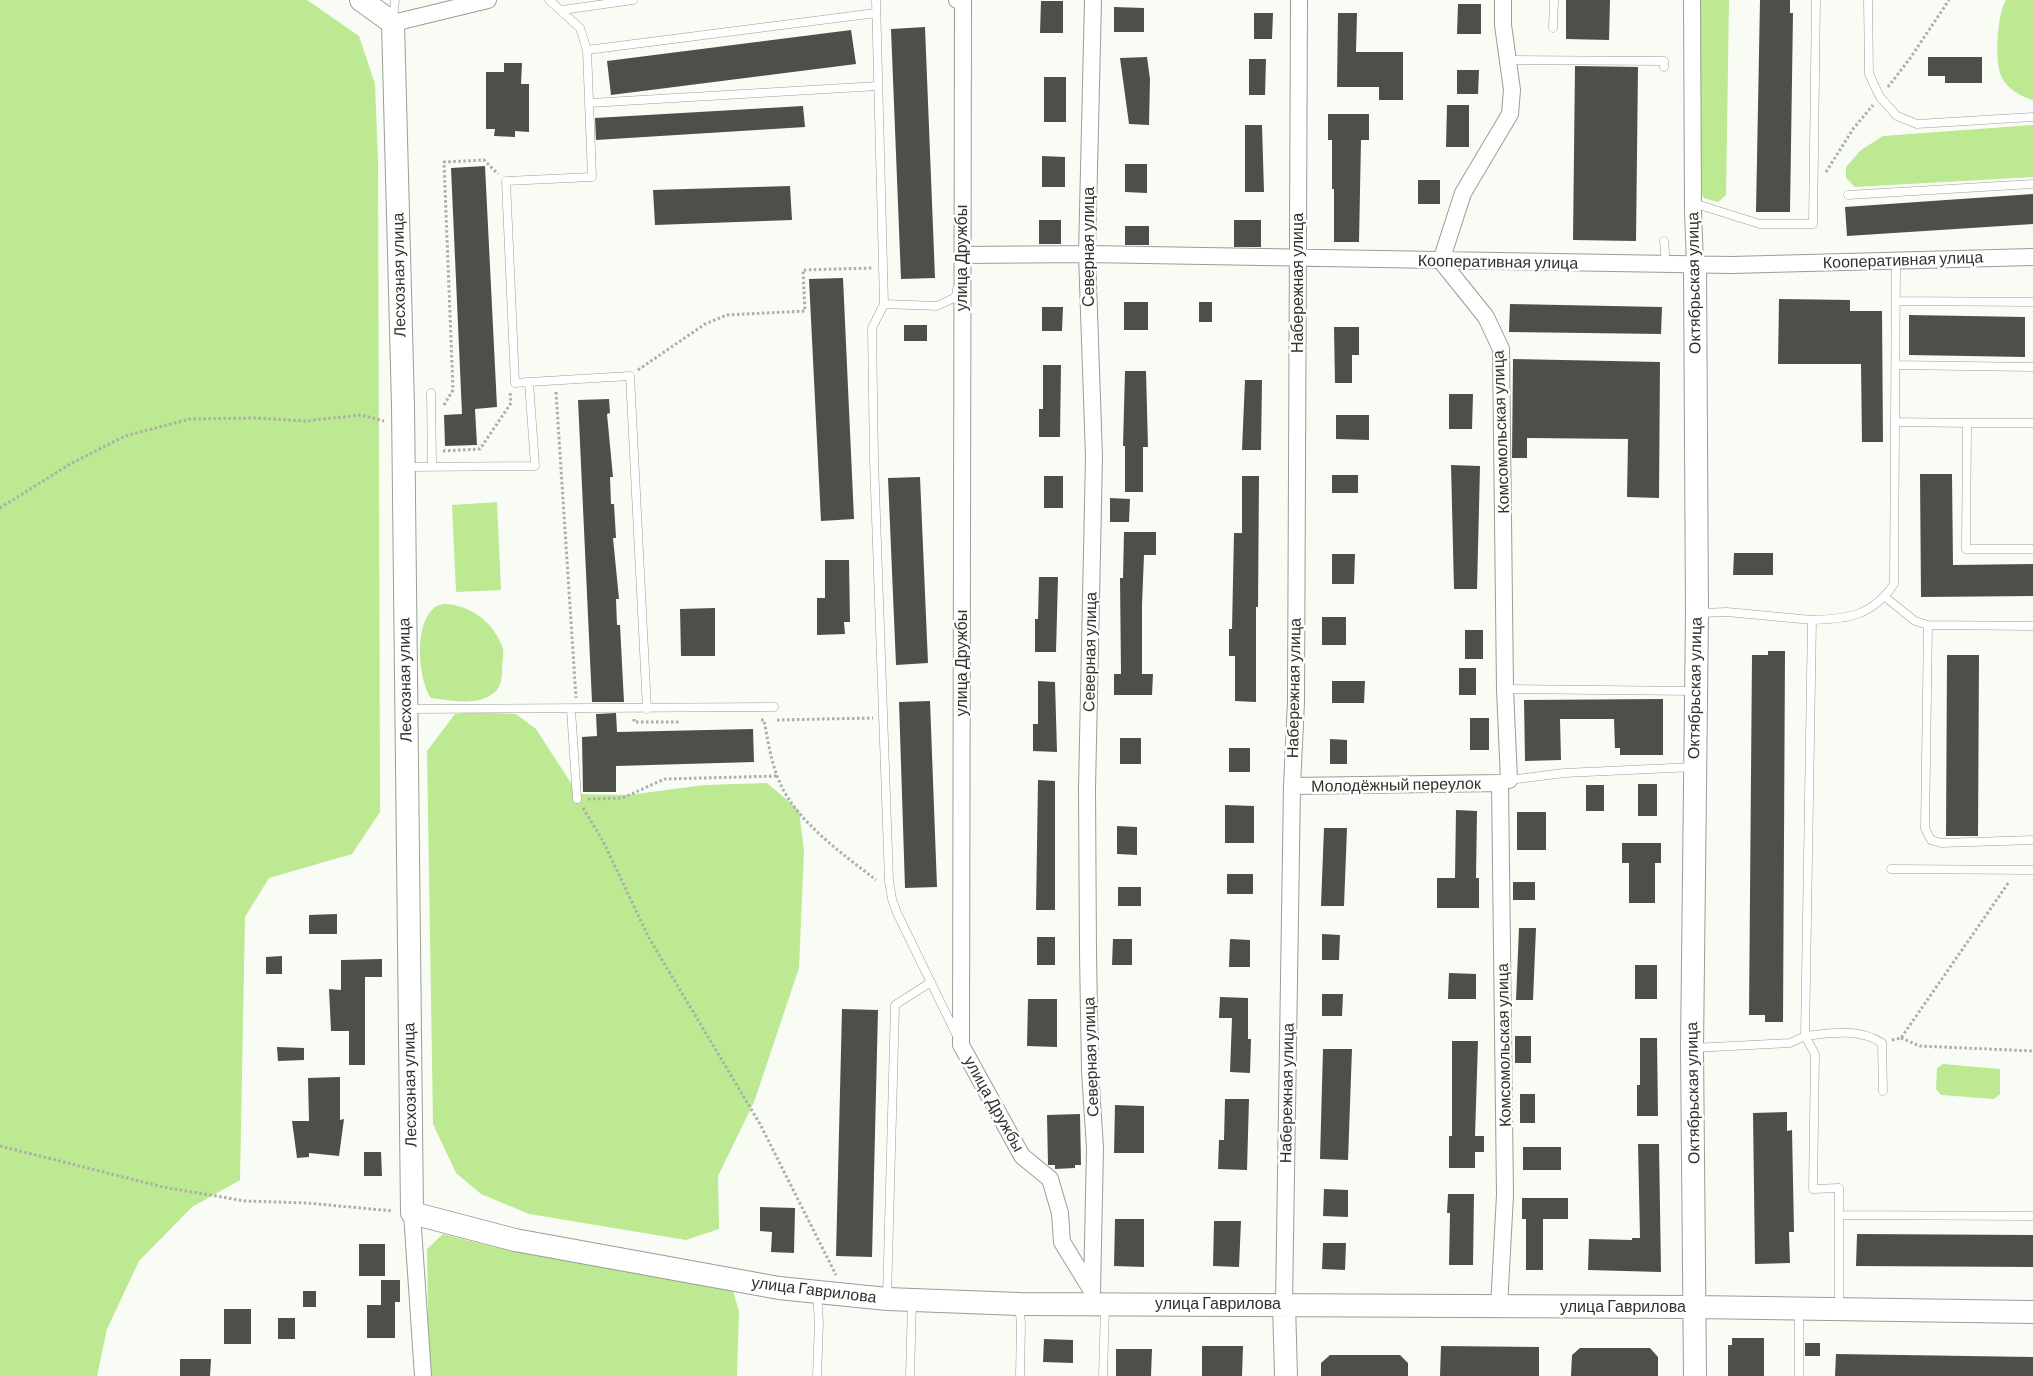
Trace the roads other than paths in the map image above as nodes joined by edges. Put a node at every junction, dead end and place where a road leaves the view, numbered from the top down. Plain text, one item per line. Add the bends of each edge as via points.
1 (361, 0) edge
2 (394, 0) edge
3 (488, 0) edge
4 (549, 0) edge
5 (632, 0) edge
6 (876, 0) edge
7 (957, 0) edge
8 (1093, 0) edge
9 (1299, 0) edge
10 (1503, 0) edge
11 (1554, 0) edge
12 (1692, 0) edge
13 (1816, 0) edge
14 (1868, 0) edge
15 (562, 10) junction
16 (876, 13) junction
17 (393, 23) junction
18 (1553, 28) dead end
19 (587, 50) junction
20 (1507, 60) junction
21 (1664, 67) dead end
22 (878, 86) junction
23 (590, 103) junction
24 (2033, 117) edge
25 (2033, 184) edge
26 (1848, 195) dead end
27 (1692, 203) junction
28 (1664, 241) dead end
29 (1088, 254) junction
30 (962, 255) junction
31 (2033, 256) edge
32 (1298, 259) junction
33 (1441, 261) junction
34 (1896, 261) junction
35 (1666, 265) junction
36 (1695, 265) junction
37 (1896, 300) junction
38 (2033, 302) edge
39 (884, 304) junction
40 (1896, 365) junction
41 (2033, 367) edge
42 (529, 382) junction
43 (431, 393) dead end
44 (1896, 422) junction
45 (1967, 423) junction
46 (2033, 423) edge
47 (432, 467) junction
48 (402, 468) junction
49 (2033, 549) edge
50 (1885, 597) junction
51 (1696, 613) junction
52 (1812, 620) junction
53 (1928, 625) junction
54 (2033, 626) edge
55 (1505, 689) junction
56 (1695, 691) junction
57 (774, 707) dead end
58 (648, 709) junction
59 (405, 710) junction
60 (573, 710) junction
61 (1694, 767) junction
62 (1504, 782) junction
63 (1292, 786) junction
64 (577, 799) road end
65 (2033, 840) edge
66 (1891, 869) dead end
67 (2033, 870) edge
68 (931, 982) junction
69 (1805, 1036) junction
70 (961, 1045) junction
71 (1692, 1048) junction
72 (1883, 1091) dead end
73 (412, 1213) junction
74 (1840, 1215) junction
75 (2033, 1216) edge
76 (817, 1292) junction
77 (887, 1299) junction
78 (1096, 1299) junction
79 (912, 1300) junction
80 (1019, 1304) junction
81 (1284, 1304) junction
82 (1499, 1306) junction
83 (1695, 1307) junction
84 (1799, 1308) junction
85 (1839, 1309) junction
86 (2033, 1312) edge
87 (423, 1376) edge
88 (817, 1376) edge
89 (910, 1376) edge
90 (1020, 1376) edge
91 (1103, 1376) edge
92 (1286, 1376) edge
93 (1695, 1376) edge
94 (1798, 1376) edge

1 - 17 street
2 - 17 lane
3 - 17 street
4 - 15 lane
5 - 15 lane
6 - 16 lane
7 - 30 street, улица Дружбы via 963,2
8 - 29 street, Северная улица
9 - 32 street, Набережная улица
10 - 20 street
11 - 18 lane
12 - 27 street, Октябрьская улица
13 - 27 lane via 1813,224 1760,224
14 - 24 lane via 1869,74 1880,97 1897,116 1918,124
15 - 19 lane via 580,28
16 - 19 lane
16 - 22 lane
17 - 48 street, Лесхозная улица
19 - 23 lane
20 - 21 lane via 1664,61
20 - 33 street via 1512,90 1510,114 1463,193
22 - 23 lane
22 - 39 lane
23 - 42 lane via 592,177 506,181 515,383
25 - 26 lane
27 - 36 street, Октябрьская улица
28 - 35 lane
29 - 30 street, Кооперативная улица
29 - 32 street, Кооперативная улица
29 - 78 street, Северная улица via 1094,457 1088,982 1095,1148
30 - 39 lane via 956,296 937,306
30 - 70 street, улица Дружбы
31 - 34 street, Кооперативная улица
32 - 33 street, Кооперативная улица
32 - 63 street, Набережная улица via 1296,692
33 - 35 street, Кооперативная улица
33 - 55 street, Комсомольская улица via 1486,316 1501,349
34 - 36 street, Кооперативная улица
34 - 37 lane
35 - 36 street, Кооперативная улица
36 - 51 street, Октябрьская улица
37 - 38 lane
37 - 40 lane
39 - 68 lane via 872,328 890,891 897,913
40 - 41 lane
40 - 44 lane
42 - 47 lane via 535,466
42 - 58 lane via 630,376
43 - 47 lane
44 - 45 lane
44 - 50 lane via 1896,564 1894,584
45 - 46 lane
45 - 49 lane via 1966,549
47 - 48 lane
48 - 59 street, Лесхозная улица
50 - 52 lane via 1855,616
50 - 53 lane via 1914,621
51 - 52 lane via 1727,612
51 - 56 street, Октябрьская улица
52 - 69 lane
53 - 54 lane
53 - 65 lane via 1926,828 1931,840 1942,843
55 - 56 lane
55 - 62 street, Комсомольская улица
56 - 61 street, Октябрьская улица
57 - 58 lane
58 - 60 lane
59 - 60 lane
59 - 73 street, Лесхозная улица
60 - 64 lane
61 - 62 lane via 1564,773
61 - 71 street, Октябрьская улица
62 - 63 street, Молодёжный переулок
62 - 82 street, Комсомольская улица via 1505,1195
63 - 81 street, Набережная улица
66 - 67 lane
68 - 70 lane
68 - 77 lane via 895,1005
69 - 71 lane via 1790,1044
69 - 72 lane via 1838,1032 1871,1035 1882,1043
69 - 74 lane via 1815,1054 1813,1189 1839,1188
70 - 78 street, улица Дружбы via 1022,1156 1050,1179 1060,1213 1062,1242
71 - 83 street, Октябрьская улица
73 - 76 street, улица Гаврилова via 515,1240
73 - 87 street, Лесхозная улица
74 - 75 lane
74 - 85 lane
76 - 77 street, улица Гаврилова
76 - 88 lane
77 - 79 street, улица Гаврилова
78 - 80 street, улица Гаврилова
78 - 81 street, улица Гаврилова
78 - 91 lane
79 - 80 street, улица Гаврилова
79 - 89 lane
80 - 90 lane
81 - 82 street, улица Гаврилова
81 - 92 street, Набережная улица
82 - 83 street, улица Гаврилова
83 - 84 street, улица Гаврилова
83 - 93 street, Октябрьская улица
84 - 85 street, улица Гаврилова
84 - 94 lane
85 - 86 street, улица Гаврилова

